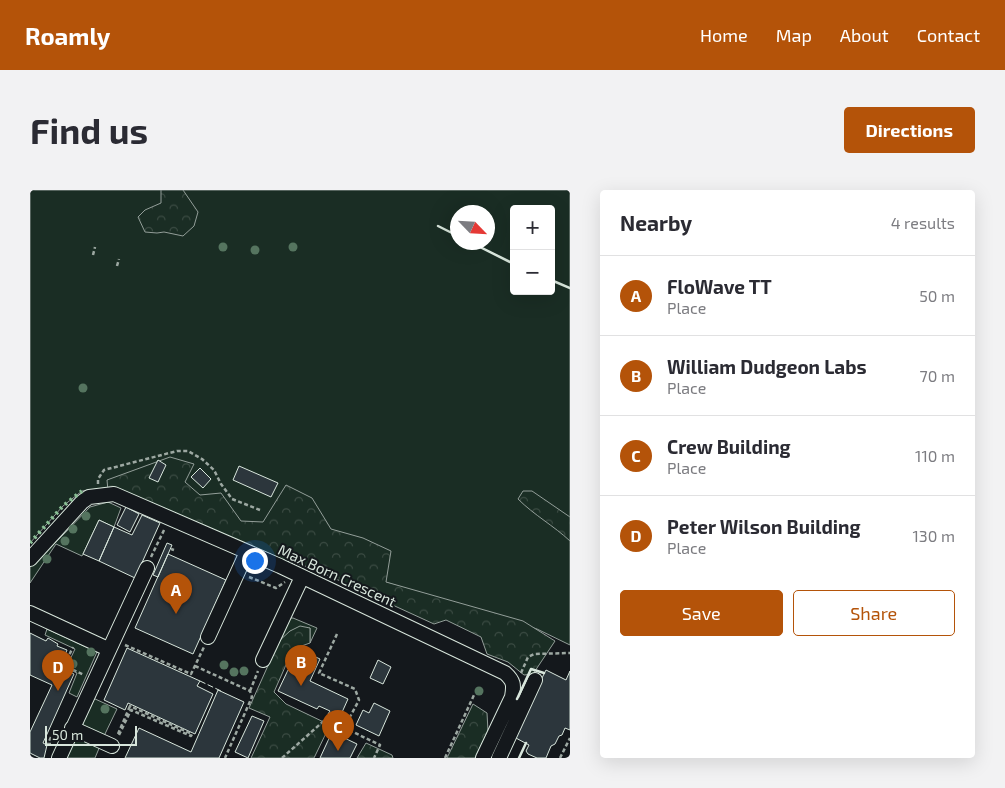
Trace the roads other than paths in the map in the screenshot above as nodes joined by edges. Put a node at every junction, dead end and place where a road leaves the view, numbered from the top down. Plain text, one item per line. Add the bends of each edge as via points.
1 (247, 552) junction
2 (30, 559) edge
3 (147, 568) road end
4 (299, 576) junction
5 (35, 616) edge
6 (208, 638) road end
7 (110, 645) junction
8 (263, 660) road end
9 (535, 680) dead end
10 (72, 728) junction
11 (115, 740) road end
12 (59, 758) edge
13 (483, 758) edge
14 (499, 758) edge

1 - 2 lane, Max Born Crescent via 114,494 90,497 82,502
1 - 4 lane, Max Born Crescent
1 - 6 lane
3 - 7 lane
4 - 8 lane
4 - 13 lane, Max Born Crescent via 505,673 513,687 509,703
5 - 7 lane via 78,636
7 - 10 lane
9 - 14 lane
10 - 11 lane
10 - 12 lane

